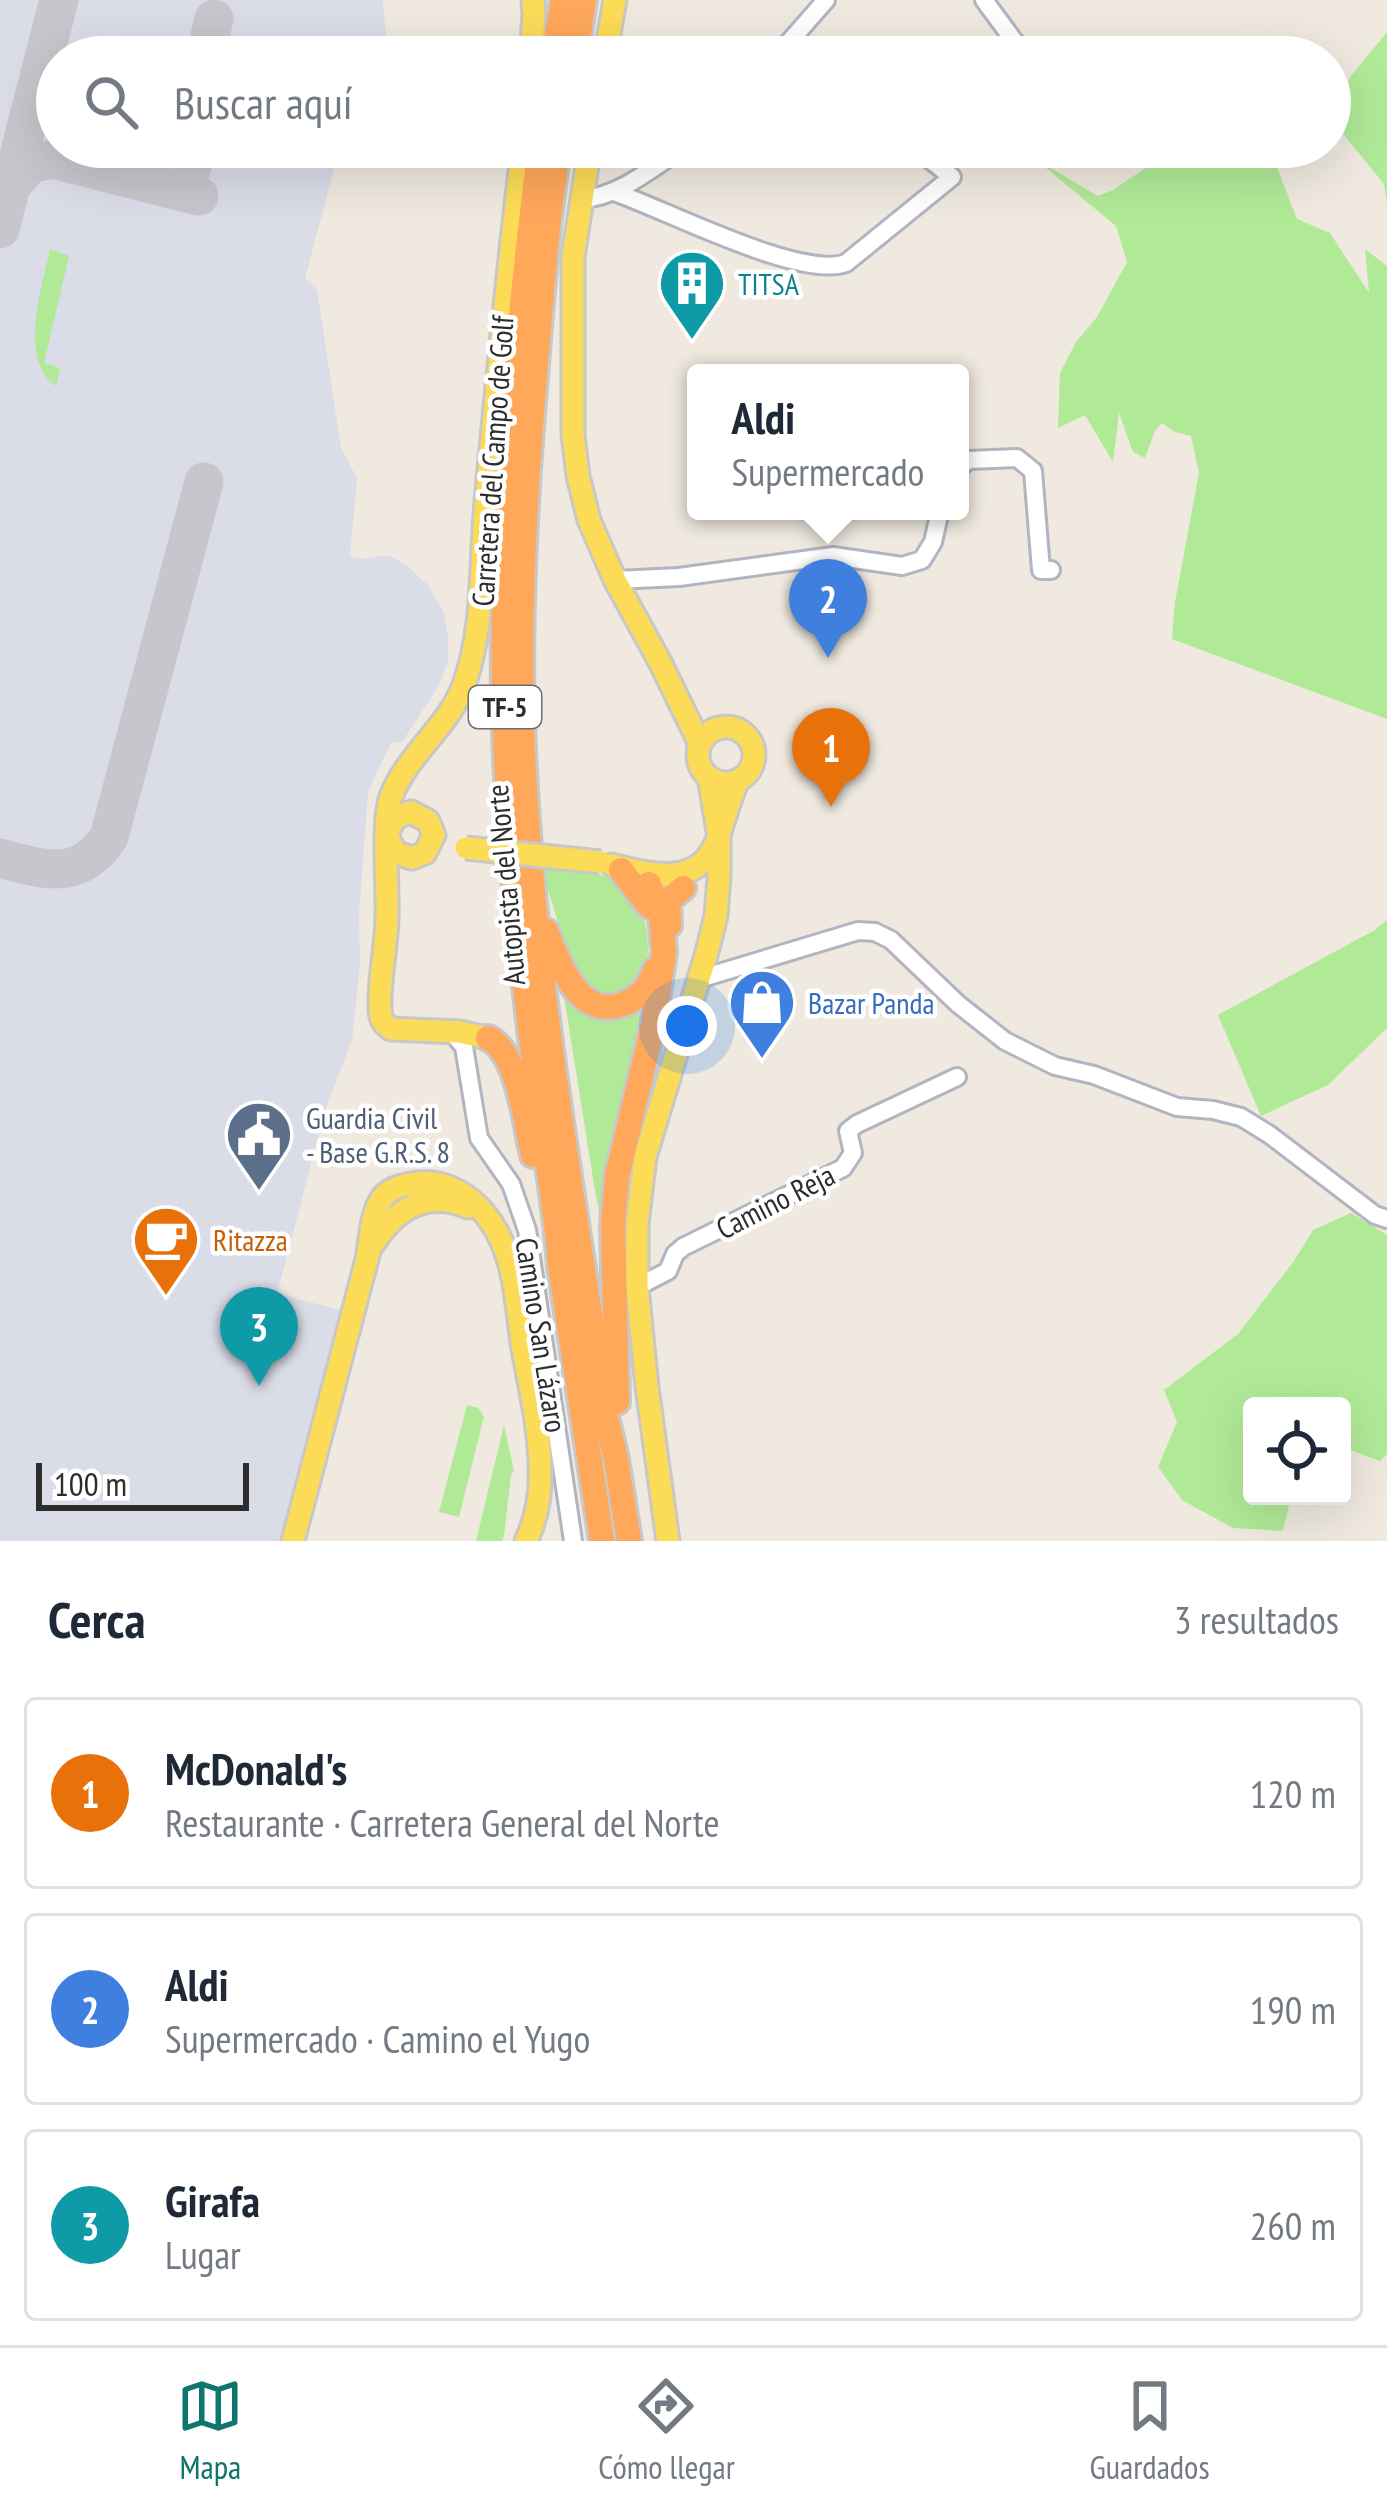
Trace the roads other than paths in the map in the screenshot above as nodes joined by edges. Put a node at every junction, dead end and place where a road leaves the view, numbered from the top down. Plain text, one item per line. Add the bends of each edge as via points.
1 (532, 0) edge
2 (562, 0) edge
3 (584, 0) edge
4 (615, 0) edge
5 (826, 0) edge
6 (984, 0) edge
7 (532, 36) edge
8 (556, 36) edge
9 (578, 36) edge
10 (609, 36) edge
11 (794, 36) edge
12 (1011, 36) edge
13 (520, 168) edge
14 (537, 168) edge
15 (557, 168) edge
16 (586, 168) edge
17 (651, 168) edge
18 (941, 168) edge
19 (614, 191) junction
20 (581, 199) junction
21 (969, 460) edge
22 (938, 520) edge
23 (1052, 570) dead end
24 (615, 580) junction
25 (660, 662) junction
26 (720, 727) junction
27 (700, 744) junction
28 (415, 759) junction
29 (709, 777) junction
30 (738, 780) junction
31 (417, 813) junction
32 (388, 835) junction
33 (718, 837) junction
34 (433, 841) junction
35 (624, 871) junction
36 (719, 877) junction
37 (682, 888) junction
38 (535, 905) junction
39 (716, 916) junction
40 (707, 952) junction
41 (737, 966) junction
42 (699, 979) junction
43 (653, 1026) junction
44 (451, 1031) junction
45 (488, 1038) junction
46 (470, 1070) junction
47 (957, 1077) dead end
48 (1387, 1219) edge
49 (560, 1266) junction
50 (637, 1287) junction
51 (616, 1459) junction
52 (293, 1541) edge
53 (526, 1541) edge
54 (573, 1541) edge
55 (602, 1541) edge
56 (629, 1541) edge
57 (668, 1541) edge

1 - 7 main road
2 - 8 highway
3 - 9 highway
4 - 10 main road
5 - 11 street
6 - 12 street
13 - 28 main road, Carretera del Campo de Golf via 481,614 463,688
14 - 49 highway, Autopista del Norte / TF-5 via 508,477 505,733 516,902
15 - 38 highway, Autopista del Norte / TF-5 via 523,560 521,705
16 - 20 main road
17 - 19 street
18 - 19 street via 952,177 837,266 766,252
19 - 20 street
20 - 24 main road via 572,256 573,435 589,520
21 - 23 street via 1017,458 1033,471 1041,570
22 - 24 street via 922,560 902,566 833,556
24 - 25 main road
25 - 26 main road
25 - 27 main road
26 - 27 main road
26 - 30 main road via 752,742 752,767
27 - 29 main road via 699,764
28 - 31 main road
28 - 32 main road, Carretera del Campo de Golf via 391,796
29 - 30 main road
29 - 33 main road
30 - 33 main road
31 - 32 main road via 400,814
31 - 34 main road via 431,825
32 - 34 main road via 408,858
32 - 44 main road, Carretera del Campo de Golf via 381,1018 391,1030
33 - 35 main road via 697,869
33 - 36 main road
34 - 35 main road, bridge
35 - 37 main road
35 - 38 highway via 652,910 658,959 639,996 621,1005 584,998 566,978
35 - 43 highway via 661,916
36 - 37 main road
36 - 39 main road
37 - 39 main road
37 - 43 highway via 668,901 669,975
38 - 51 highway, Autopista del Norte / TF-5
39 - 40 main road
40 - 41 street
40 - 42 main road
41 - 42 street
41 - 48 street via 875,932 1005,1041 1178,1108 1241,1117
42 - 50 main road via 645,1156
43 - 51 highway via 617,1176
44 - 45 main road, Carretera del Campo de Golf
44 - 46 street, Camino San Lázaro
45 - 46 street
45 - 49 highway via 513,1072
46 - 54 street, Camino San Lázaro via 479,1138 511,1184 527,1230
47 - 50 street, Camino Reja via 857,1124 848,1131 853,1154 843,1168 683,1247 668,1271
49 - 55 highway, Autopista del Norte / TF-5
50 - 57 main road
51 - 56 highway, Autopista del Norte / TF-5
52 - 53 main road via 367,1255 392,1219 442,1200 487,1218 506,1251 540,1454

